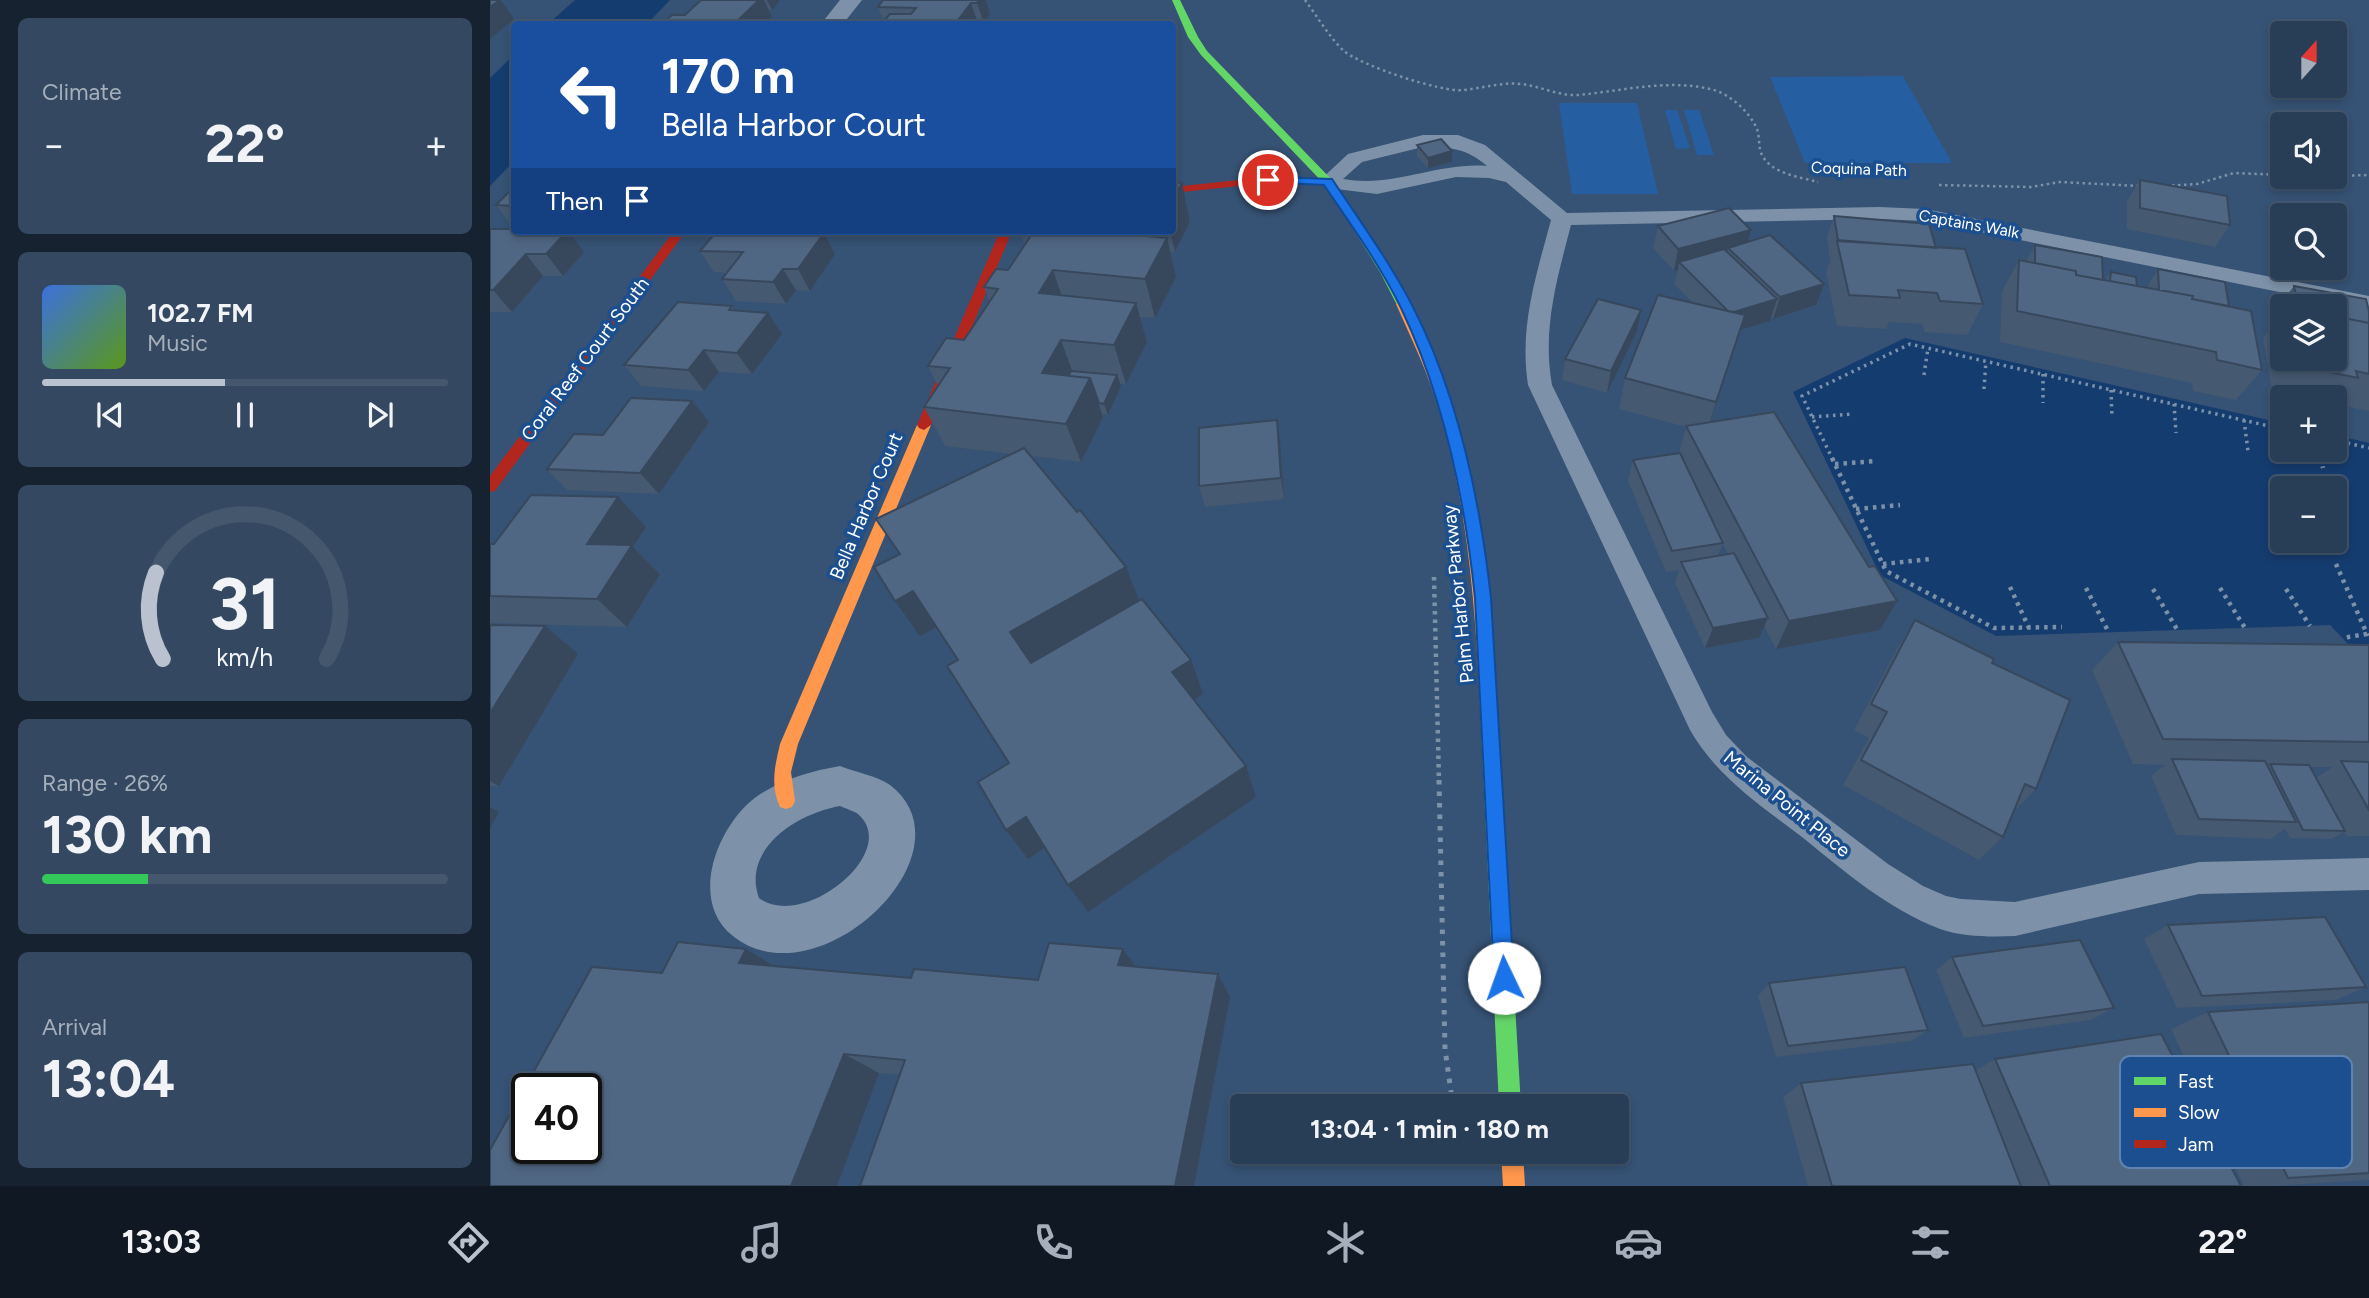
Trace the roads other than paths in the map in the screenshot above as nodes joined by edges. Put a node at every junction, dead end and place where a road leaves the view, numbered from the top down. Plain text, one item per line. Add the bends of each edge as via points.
1 (850, 0) edge
2 (1176, 0) edge
3 (834, 21) edge
4 (1509, 177) junction
5 (1328, 182) junction
6 (1176, 190) edge
7 (1562, 219) junction
8 (677, 235) edge
9 (1004, 235) edge
10 (2369, 303) edge
11 (490, 487) edge
12 (786, 802) dead end
13 (2369, 874) edge
14 (1509, 1094) edge
15 (1513, 1164) edge
16 (1514, 1186) edge

1 - 3 street
2 - 5 street, Palm Harbor Parkway via 1204,53
4 - 5 lane via 1464,169 1375,188
4 - 5 lane via 1478,149 1442,140 1355,158
4 - 7 lane
5 - 6 street via 1268,180
5 - 14 street, Palm Harbor Parkway via 1388,272 1426,349 1469,498 1488,659
7 - 10 lane, Captains Walk via 1925,215
7 - 13 lane, Marina Point Place via 1538,313 1534,350 1540,385 1701,721 1736,767 1896,888 1928,906 1961,916 2015,919 2199,878
8 - 11 street, Coral Reef Court South
9 - 12 street, Bella Harbor Court via 789,744 782,769
15 - 16 street

